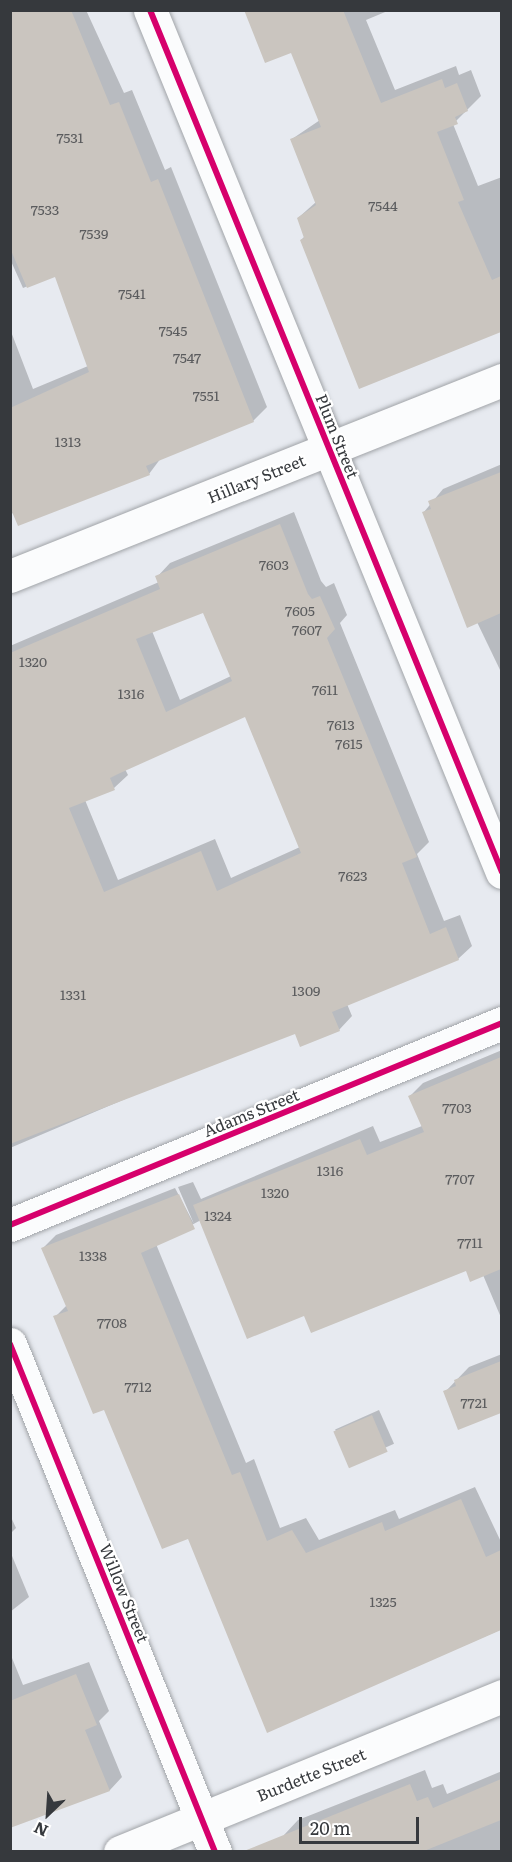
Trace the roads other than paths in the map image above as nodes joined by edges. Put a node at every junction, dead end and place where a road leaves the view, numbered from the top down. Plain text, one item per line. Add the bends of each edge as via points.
1 (150, 10) edge
2 (501, 380) edge
3 (329, 449) junction
4 (10, 576) edge
5 (501, 872) edge
6 (501, 1023) edge
7 (10, 1225) edge
8 (10, 1344) edge
9 (501, 1696) edge
10 (201, 1818) junction
11 (120, 1851) edge
12 (215, 1851) edge

1 - 3 street, Plum Street
2 - 3 street, Hillary Street
3 - 4 street, Hillary Street
3 - 5 street, Plum Street
6 - 7 street, Adams Street
8 - 10 street, Willow Street
9 - 10 street, Burdette Street
10 - 11 street, Burdette Street
10 - 12 street, Willow Street

